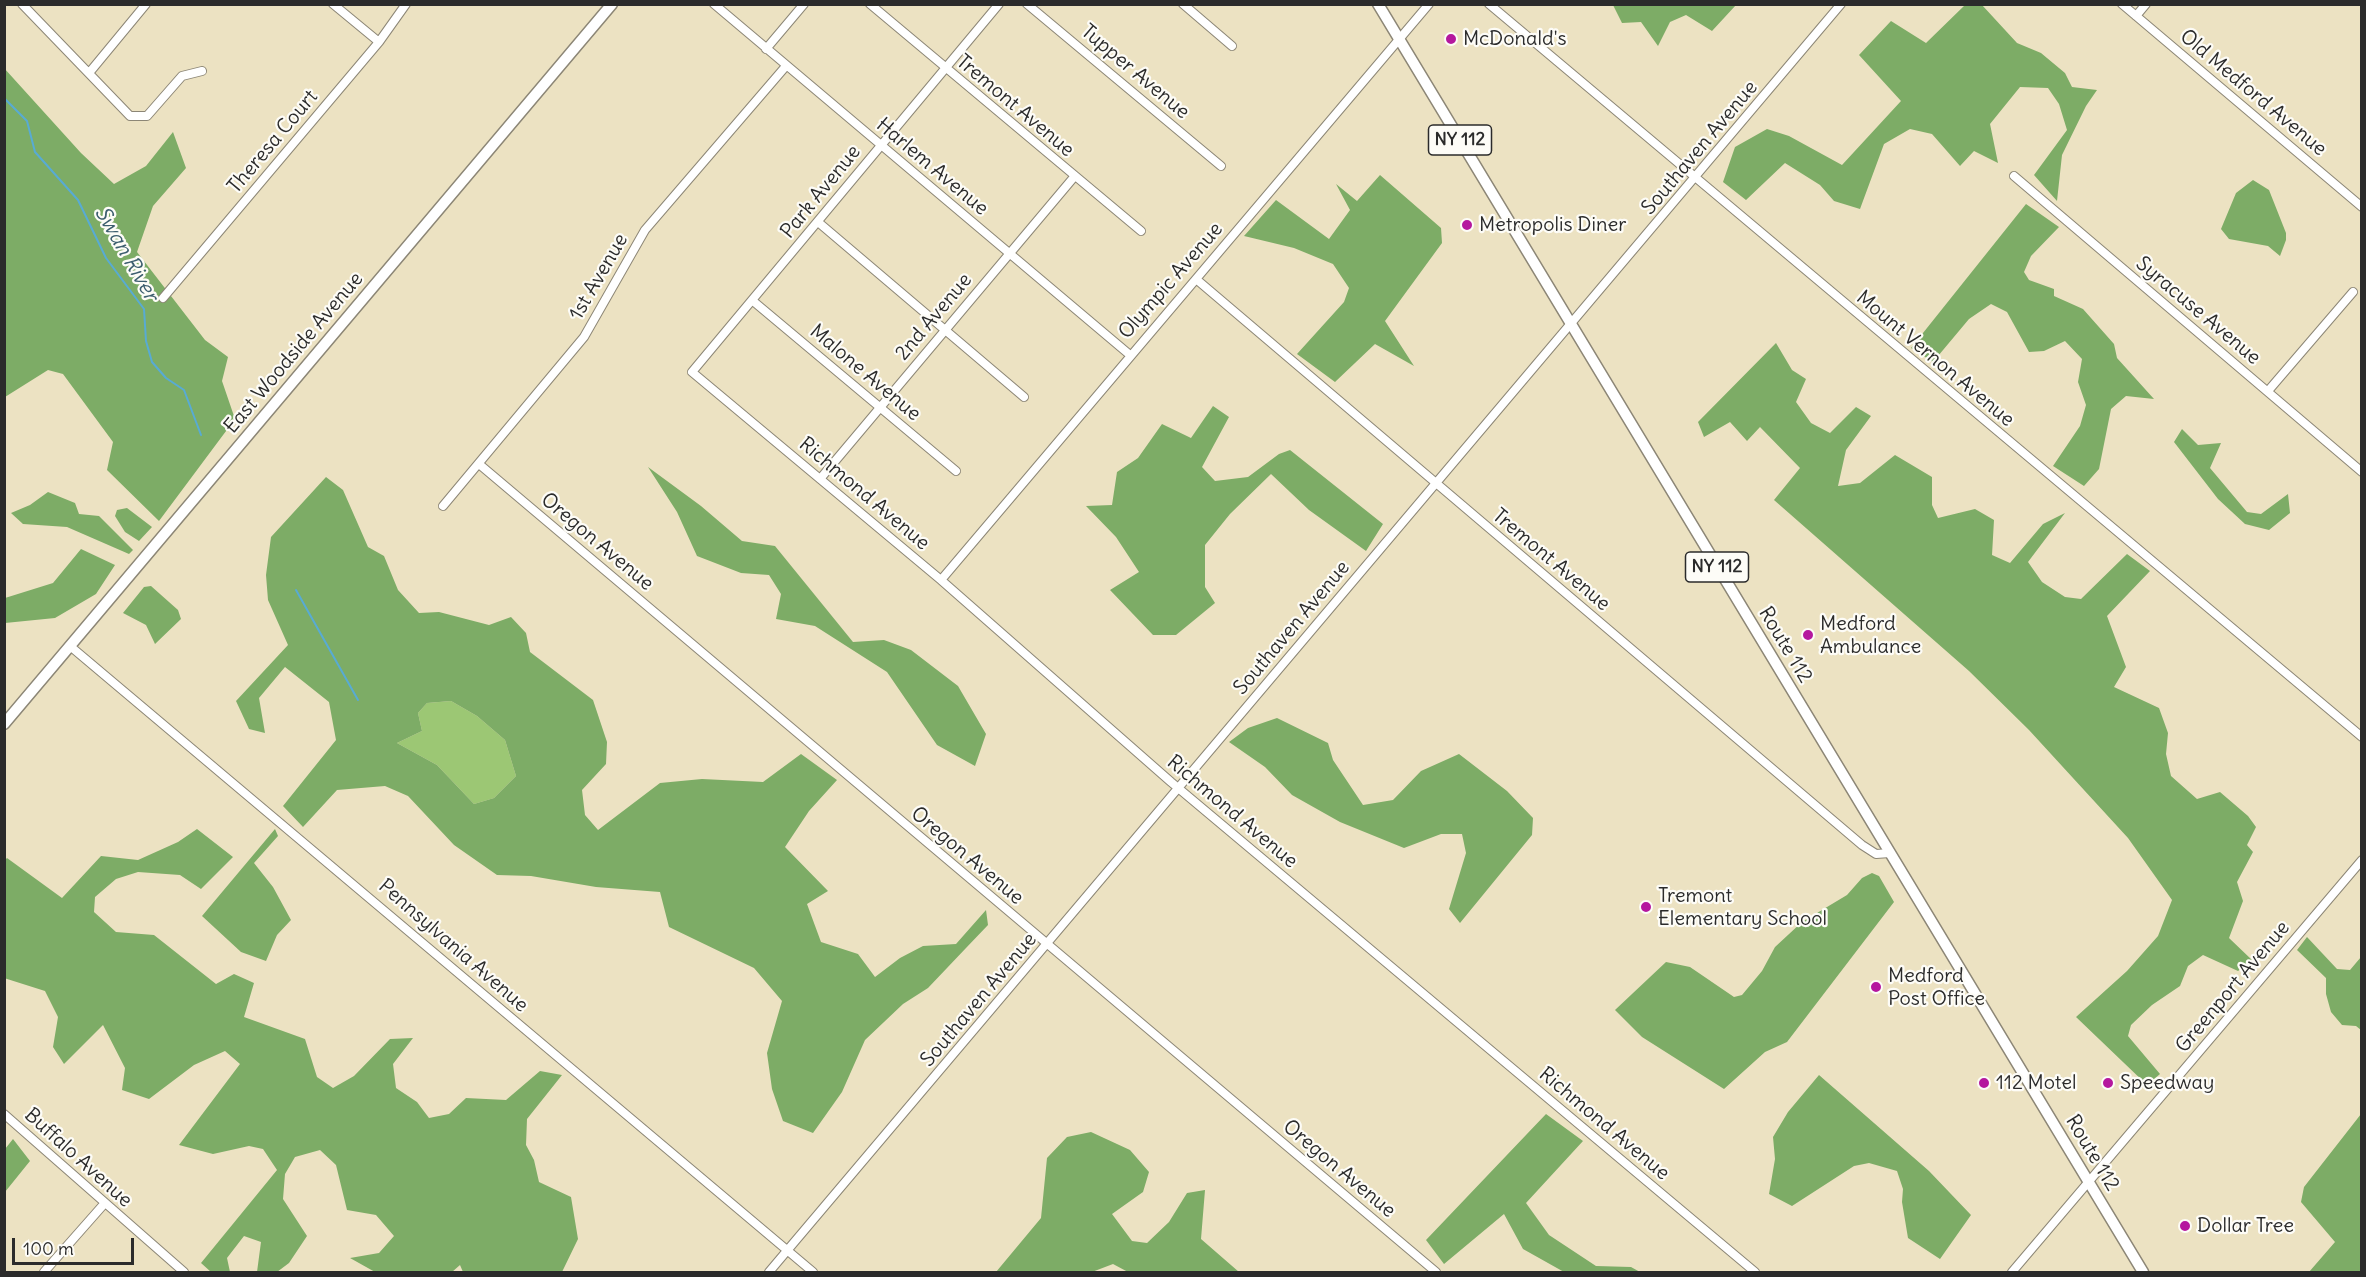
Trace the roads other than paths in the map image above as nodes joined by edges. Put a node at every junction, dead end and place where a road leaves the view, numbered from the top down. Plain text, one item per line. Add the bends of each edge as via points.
1 (22, 4) edge
2 (146, 4) edge
3 (333, 4) edge
4 (406, 4) edge
5 (612, 4) edge
6 (714, 4) edge
7 (804, 4) edge
8 (870, 4) edge
9 (999, 4) edge
10 (1027, 4) edge
11 (1183, 4) edge
12 (1378, 4) edge
13 (1429, 4) edge
14 (1489, 4) edge
15 (1841, 4) edge
16 (2122, 4) edge
17 (2146, 4) edge
18 (2136, 16) junction
19 (1400, 40) junction
20 (379, 42) junction
21 (1232, 46) dead end
22 (766, 49) junction
23 (786, 66) junction
24 (945, 69) junction
25 (202, 71) dead end
26 (88, 73) junction
27 (881, 145) junction
28 (1221, 166) dead end
29 (2014, 176) dead end
30 (1074, 177) junction
31 (1695, 178) junction
32 (2361, 207) edge
33 (818, 222) junction
34 (1141, 231) dead end
35 (1009, 253) junction
36 (1196, 279) junction
37 (2354, 292) dead end
38 (163, 298) dead end
39 (753, 301) junction
40 (1572, 326) junction
41 (945, 329) junction
42 (1130, 355) junction
43 (692, 372) joint
44 (2268, 391) junction
45 (1024, 397) dead end
46 (880, 406) junction
47 (479, 464) junction
48 (956, 471) dead end
49 (2361, 471) edge
50 (820, 479) junction
51 (1434, 484) junction
52 (443, 506) dead end
53 (941, 580) junction
54 (70, 646) junction
55 (4, 724) edge
56 (2361, 737) edge
57 (1179, 788) junction
58 (1890, 853) junction
59 (2361, 860) edge
60 (1047, 945) junction
61 (4, 1114) edge
62 (2089, 1183) junction
63 (104, 1204) junction
64 (787, 1251) junction
65 (44, 1272) edge
66 (184, 1272) edge
67 (769, 1272) edge
68 (813, 1272) edge
69 (1436, 1272) edge
70 (1755, 1272) edge
71 (2012, 1272) edge
72 (2143, 1272) edge

1 - 26 street
2 - 26 street
3 - 20 street
4 - 20 street, Theresa Court
5 - 54 main road, East Woodside Avenue
6 - 22 street, Harlem Avenue
7 - 22 street
8 - 24 street, Tremont Avenue
9 - 24 street, Park Avenue
10 - 28 street, Tupper Avenue
11 - 21 street
12 - 19 main road, Route 112 / NY 112
13 - 19 street, Olympic Avenue
14 - 31 street, Mount Vernon Avenue
15 - 31 street, Southaven Avenue
16 - 18 street, Old Medford Avenue
17 - 18 street
18 - 32 street, Old Medford Avenue
19 - 36 street, Olympic Avenue
19 - 40 main road, Route 112 / NY 112
20 - 38 street, Theresa Court
22 - 23 street, Harlem Avenue
23 - 27 street, Harlem Avenue
23 - 47 street, 1st Avenue via 645,230 584,337
24 - 27 street, Park Avenue
24 - 30 street, Tremont Avenue
25 - 26 street via 182,76 154,110 140,117 130,116
27 - 33 street, Park Avenue
27 - 35 street, Harlem Avenue
29 - 44 street, Syracuse Avenue
30 - 34 street, Tremont Avenue
30 - 35 street, 2nd Avenue
31 - 40 street, Southaven Avenue
31 - 56 street, Mount Vernon Avenue
33 - 39 street, Park Avenue
33 - 41 street
35 - 41 street, 2nd Avenue
35 - 42 street, Harlem Avenue
36 - 42 street, Olympic Avenue
36 - 51 street, Tremont Avenue
37 - 44 street
39 - 43 street, Park Avenue
39 - 46 street, Malone Avenue
40 - 51 street, Southaven Avenue
40 - 58 main road, Route 112 / NY 112
41 - 45 street
41 - 46 street, 2nd Avenue
42 - 53 street, Olympic Avenue
43 - 50 street, Richmond Avenue
44 - 49 street, Syracuse Avenue
46 - 48 street, Malone Avenue
46 - 50 street, 2nd Avenue
47 - 52 street, 1st Avenue
47 - 60 street, Oregon Avenue
50 - 53 street, Richmond Avenue
51 - 57 street, Southaven Avenue
51 - 58 street, Tremont Avenue via 1862,845 1876,854
53 - 57 street, Richmond Avenue
54 - 55 main road, East Woodside Avenue
54 - 64 street, Pennsylvania Avenue
57 - 60 street, Southaven Avenue
57 - 70 street, Richmond Avenue
58 - 62 main road, Route 112 / NY 112
59 - 62 street, Greenport Avenue
60 - 64 street, Southaven Avenue
60 - 69 street, Oregon Avenue
61 - 63 street, Buffalo Avenue
62 - 71 street, Greenport Avenue
62 - 72 main road, Route 112 / NY 112
63 - 65 street
63 - 66 street, Buffalo Avenue
64 - 67 street, Southaven Avenue
64 - 68 street, Pennsylvania Avenue

